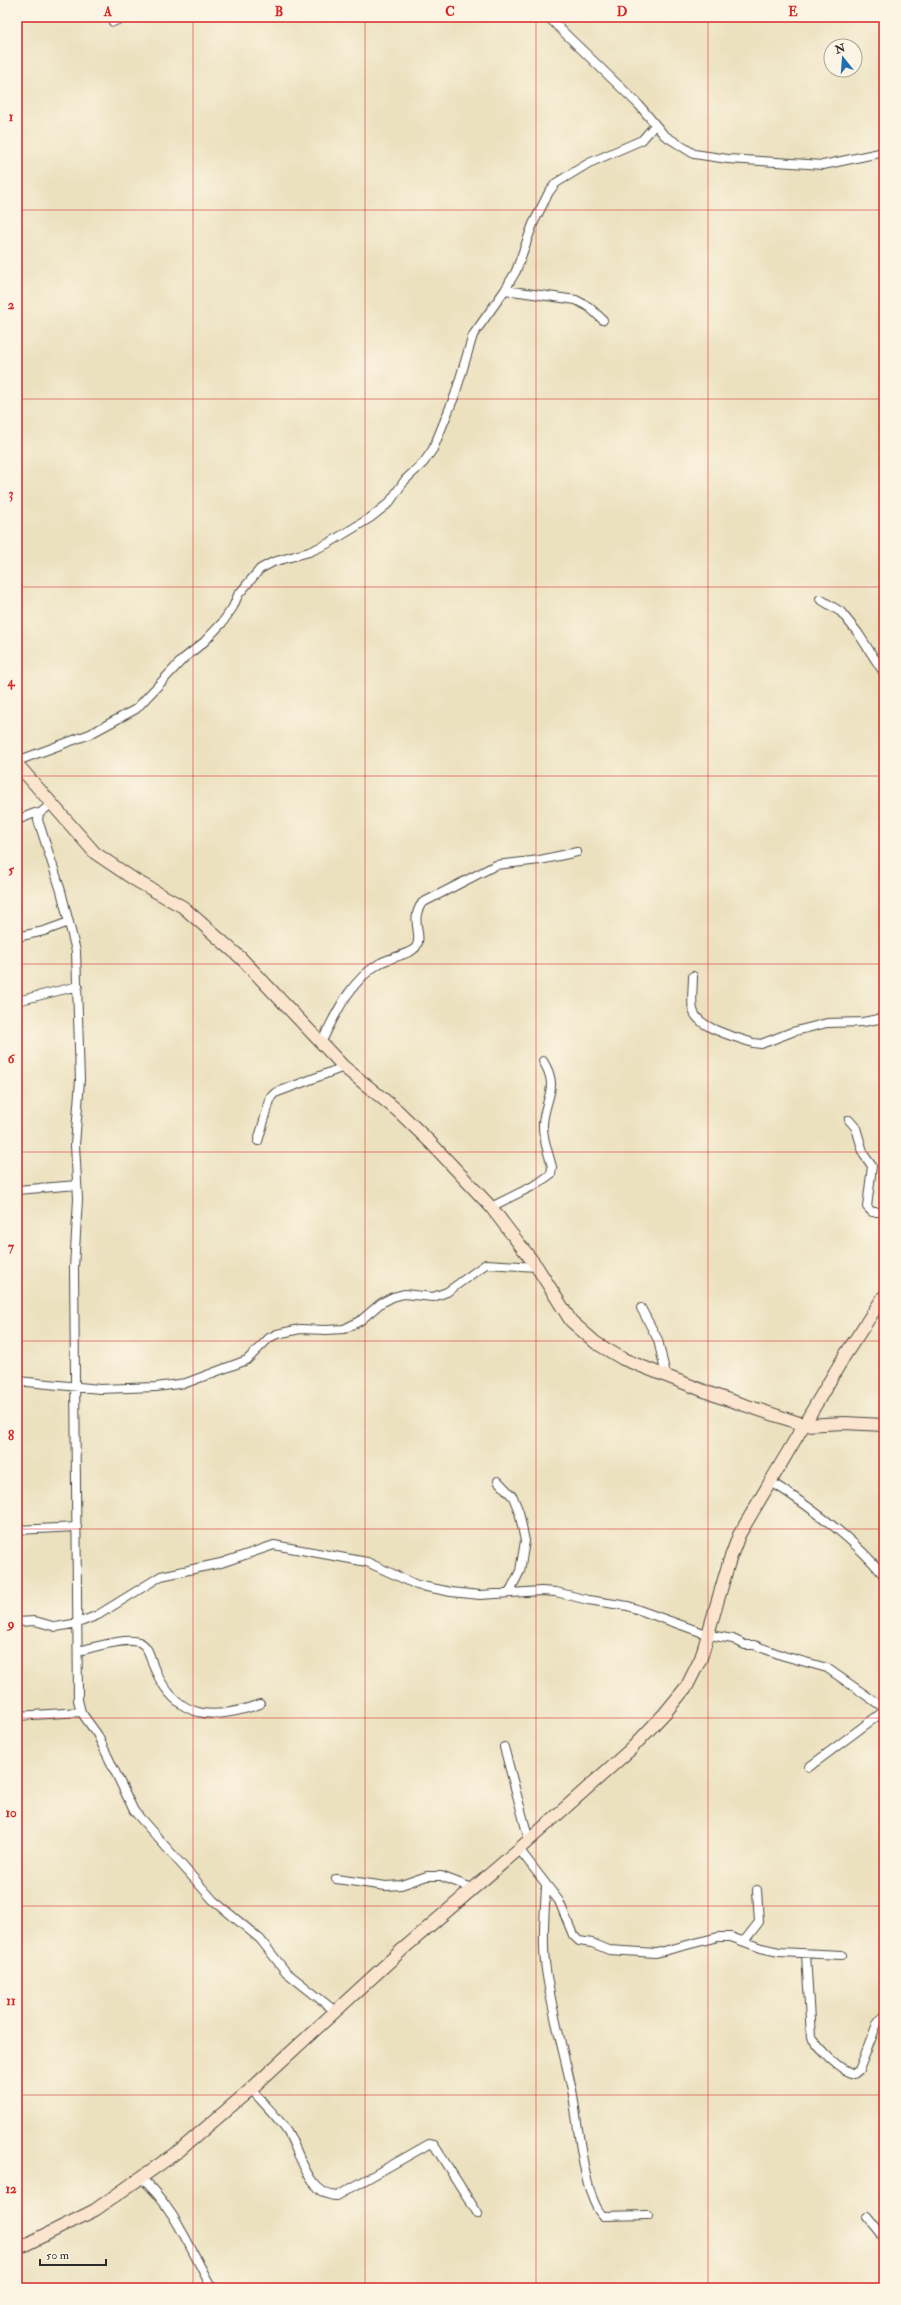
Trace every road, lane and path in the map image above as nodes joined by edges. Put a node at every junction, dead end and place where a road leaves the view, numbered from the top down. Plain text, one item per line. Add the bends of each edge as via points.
1 (125, 17) edge
2 (548, 17) edge
3 (113, 22) dead end
4 (655, 125) junction
5 (884, 152) edge
6 (505, 290) junction
7 (603, 320) dead end
8 (820, 599) dead end
9 (884, 673) edge
10 (17, 763) edge
11 (50, 804) junction
12 (39, 814) junction
13 (17, 820) edge
14 (577, 852) dead end
15 (69, 922) junction
16 (17, 937) edge
17 (693, 976) dead end
18 (78, 986) junction
19 (17, 1001) edge
20 (884, 1018) edge
21 (322, 1043) junction
22 (543, 1061) dead end
23 (344, 1067) junction
24 (849, 1120) dead end
25 (258, 1141) dead end
26 (76, 1184) junction
27 (17, 1190) edge
28 (492, 1207) junction
29 (884, 1212) edge
30 (537, 1267) junction
31 (884, 1296) edge
32 (641, 1308) dead end
33 (666, 1375) junction
34 (17, 1381) edge
35 (75, 1388) junction
36 (805, 1425) junction
37 (884, 1425) edge
38 (498, 1481) dead end
39 (770, 1482) junction
40 (76, 1527) junction
41 (17, 1530) edge
42 (884, 1576) edge
43 (508, 1594) junction
44 (17, 1622) edge
45 (78, 1623) junction
46 (709, 1635) junction
47 (78, 1651) junction
48 (260, 1704) dead end
49 (884, 1708) edge
50 (884, 1711) edge
51 (81, 1712) junction
52 (17, 1716) edge
53 (504, 1747) dead end
54 (809, 1767) dead end
55 (529, 1840) junction
56 (519, 1849) junction
57 (336, 1880) dead end
58 (546, 1886) junction
59 (472, 1888) junction
60 (756, 1890) dead end
61 (745, 1940) junction
62 (806, 1954) junction
63 (842, 1955) dead end
64 (335, 2011) junction
65 (884, 2015) edge
66 (251, 2089) junction
67 (141, 2178) junction
68 (478, 2214) dead end
69 (648, 2216) dead end
70 (867, 2217) dead end
71 (884, 2238) edge
72 (17, 2249) edge
73 (884, 2284) edge
74 (212, 2288) edge
75 (883, 2288) edge

1 - 3 street
2 - 4 street via 604,70
4 - 5 street via 694,154 728,159 823,165
4 - 6 street via 642,140 589,163 556,183 542,204 516,271
6 - 7 street via 576,300 589,307
6 - 10 street via 473,335 455,396 433,449 424,462 405,480 389,503 329,543 260,569 238,595 222,623 183,659 136,709 90,734
8 - 9 street via 841,612
10 - 11 street
11 - 12 street
11 - 21 street via 95,853 134,880 183,908 241,958
12 - 13 street via 35,813
12 - 15 street via 40,829
14 - 21 street via 540,860 496,865 422,903 416,913 418,942 415,948 380,963 350,990 340,1003
15 - 16 street via 44,932
15 - 18 street via 76,951
17 - 20 street via 693,1008 698,1020 705,1026 753,1043 761,1044 792,1032 827,1023 863,1022
18 - 19 street
18 - 26 street via 80,1080 75,1145
21 - 23 street
22 - 28 street via 551,1073 552,1081 543,1124 552,1167 551,1174
23 - 25 street via 271,1096
23 - 28 street via 398,1111
24 - 29 street via 856,1128 865,1158 872,1166 867,1207 872,1212
26 - 27 street
26 - 35 street
28 - 30 street
30 - 33 street via 571,1321 596,1343 623,1359
30 - 35 street via 486,1264 447,1292 433,1297 404,1294 393,1297 344,1329 300,1329 277,1334 269,1338 247,1360 186,1383 128,1388
31 - 36 street via 845,1355
32 - 33 street via 658,1340
33 - 36 street via 717,1396
34 - 35 street
35 - 40 street
36 - 37 street
36 - 39 street
38 - 43 street via 513,1497 525,1541 520,1571
39 - 42 street via 795,1497 821,1518 874,1562
39 - 46 street via 739,1534
40 - 41 street
40 - 45 street
43 - 45 street via 480,1595 433,1589 367,1562 274,1545 221,1563 161,1576 98,1615
43 - 46 street via 556,1592 616,1604
44 - 45 street via 34,1621 56,1627
45 - 47 street
46 - 49 street via 733,1639 827,1668
46 - 55 street via 687,1686 665,1714 631,1749
47 - 48 street via 132,1641 141,1643 147,1649 163,1686 183,1706 223,1715
47 - 51 street via 78,1700
50 - 54 street
51 - 52 street
51 - 64 street via 97,1734 134,1811 213,1900 260,1939 291,1976
53 - 55 street
55 - 56 street
56 - 58 street
56 - 59 street
57 - 59 street via 386,1886 401,1885 427,1876 441,1876
58 - 61 street via 559,1901 579,1941 609,1950 656,1953 718,1937 731,1936
58 - 69 street via 545,1961 588,2181 597,2210 603,2216
59 - 64 street
60 - 61 street via 759,1922
61 - 62 street via 761,1948
62 - 63 street
62 - 65 street via 811,2037 850,2073 854,2074 859,2070 877,2024
64 - 66 street
66 - 67 street via 180,2150
66 - 68 street via 287,2132 310,2179 331,2196 337,2196 429,2144 434,2145
67 - 72 street via 95,2210
67 - 74 street via 155,2190 168,2208
70 - 71 street
73 - 75 street

